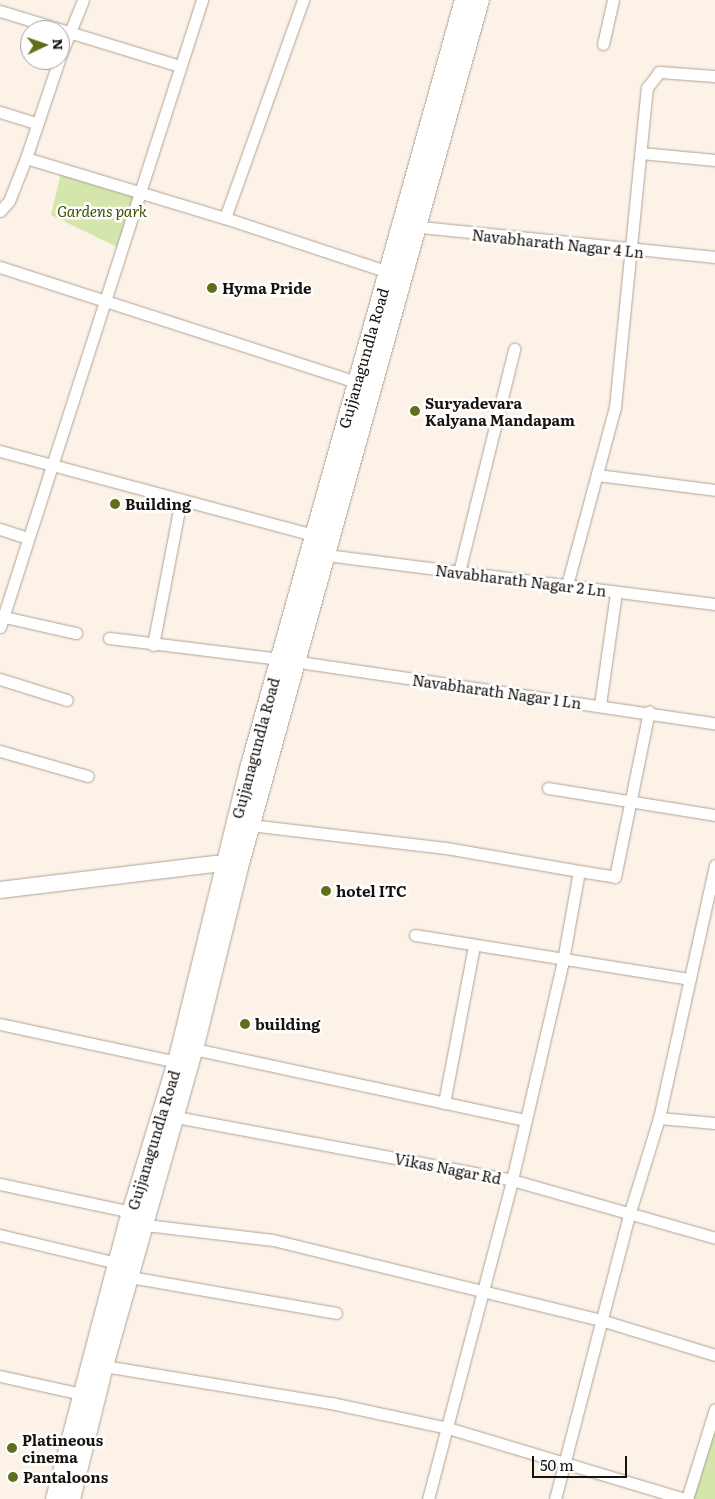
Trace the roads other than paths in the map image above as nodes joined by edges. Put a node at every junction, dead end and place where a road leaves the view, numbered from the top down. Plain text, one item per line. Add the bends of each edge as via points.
1 (83, 0) edge
2 (202, 0) edge
3 (303, 0) edge
4 (464, 0) edge
5 (480, 0) edge
6 (613, 0) edge
7 (0, 11) edge
8 (33, 20) edge
9 (70, 28) edge
10 (70, 30) edge
11 (603, 44) dead end
12 (180, 66) junction
13 (55, 70) edge
14 (715, 76) edge
15 (0, 112) edge
16 (37, 123) junction
17 (641, 153) junction
18 (26, 158) junction
19 (715, 160) edge
20 (138, 192) junction
21 (0, 211) edge
22 (225, 218) junction
23 (410, 226) junction
24 (630, 250) junction
25 (715, 258) edge
26 (0, 267) edge
27 (388, 272) junction
28 (104, 299) junction
29 (514, 349) dead end
30 (355, 382) junction
31 (0, 451) edge
32 (50, 464) junction
33 (597, 475) junction
34 (715, 490) edge
35 (181, 500) junction
36 (0, 530) edge
37 (314, 535) junction
38 (28, 538) junction
39 (326, 555) junction
40 (460, 572) junction
41 (567, 585) junction
42 (616, 592) junction
43 (715, 604) edge
44 (1, 620) edge
45 (76, 632) dead end
46 (109, 638) dead end
47 (153, 646) junction
48 (287, 661) junction
49 (0, 679) edge
50 (67, 700) dead end
51 (600, 705) junction
52 (649, 711) junction
53 (715, 723) edge
54 (0, 751) edge
55 (88, 776) dead end
56 (548, 788) dead end
57 (633, 800) junction
58 (715, 815) edge
59 (250, 825) junction
60 (232, 865) junction
61 (715, 865) edge
62 (579, 871) junction
63 (0, 890) edge
64 (416, 935) dead end
65 (474, 945) junction
66 (563, 960) junction
67 (689, 979) junction
68 (0, 1024) edge
69 (194, 1049) junction
70 (177, 1062) junction
71 (444, 1103) junction
72 (176, 1117) junction
73 (659, 1118) junction
74 (525, 1120) junction
75 (715, 1123) edge
76 (512, 1180) junction
77 (0, 1184) edge
78 (630, 1212) junction
79 (135, 1220) junction
80 (0, 1236) edge
81 (715, 1238) edge
82 (117, 1263) junction
83 (130, 1277) junction
84 (484, 1290) junction
85 (336, 1313) dead end
86 (601, 1320) junction
87 (715, 1355) edge
88 (104, 1366) junction
89 (0, 1376) edge
90 (81, 1394) junction
91 (715, 1409) edge
92 (448, 1428) junction
93 (567, 1464) junction
94 (55, 1499) edge
95 (71, 1499) edge
96 (428, 1499) edge
97 (555, 1499) edge
98 (685, 1499) edge

1 - 9 street
2 - 12 street
3 - 22 street
4 - 23 main road, Gujjanagundla Road
5 - 23 main road, Gujjanagundla Road
6 - 11 street
7 - 8 street
10 - 12 street
12 - 20 street
13 - 16 street
14 - 17 street via 659,72 647,88
15 - 16 street
16 - 18 street
17 - 19 street
17 - 24 street
18 - 20 street
18 - 21 street via 9,201
20 - 22 street
20 - 28 street
22 - 27 street
23 - 24 street, Navabharath Nagar 4 Ln
23 - 27 main road, Gujjanagundla Road
23 - 39 main road, Gujjanagundla Road
24 - 25 street, Navabharath Nagar 4 Ln
24 - 33 street via 615,407
26 - 28 street
27 - 30 main road, Gujjanagundla Road
28 - 30 street
28 - 32 street
29 - 40 street
30 - 37 main road, Gujjanagundla Road
31 - 32 street
32 - 35 street
32 - 38 street
33 - 34 street
33 - 41 street
35 - 37 street
35 - 47 street
36 - 38 street
37 - 48 main road, Gujjanagundla Road
38 - 44 street
39 - 40 street, Navabharath Nagar 2 Ln
39 - 48 main road, Gujjanagundla Road
40 - 41 street, Navabharath Nagar 2 Ln
41 - 42 street, Navabharath Nagar 2 Ln
42 - 43 street, Navabharath Nagar 2 Ln
42 - 51 street
44 - 45 street
46 - 47 street, Navabharath Nagar 1 Ln
47 - 48 street, Navabharath Nagar 1 Ln
48 - 51 street, Navabharath Nagar 1 Ln
48 - 59 main road, Gujjanagundla Road
48 - 60 main road, Gujjanagundla Road
49 - 50 street
51 - 52 street, Navabharath Nagar 1 Ln
52 - 53 street, Navabharath Nagar 1 Ln
52 - 57 street
54 - 55 street
56 - 57 street
57 - 58 street
57 - 62 street via 615,877
59 - 60 main road, Gujjanagundla Road
59 - 62 street via 446,848
60 - 63 street
60 - 69 main road, Gujjanagundla Road
60 - 70 main road, Gujjanagundla Road
61 - 67 street
62 - 66 street
64 - 65 street
65 - 66 street
65 - 71 street
66 - 67 street
66 - 74 street
67 - 73 street
68 - 70 street
69 - 71 street
69 - 72 main road, Gujjanagundla Road
70 - 79 main road, Gujjanagundla Road
71 - 74 street
72 - 76 street, Vikas Nagar Rd
72 - 79 main road, Gujjanagundla Road
73 - 75 street
73 - 78 street
74 - 76 street
76 - 78 street, Vikas Nagar Rd
76 - 84 street
77 - 79 street
78 - 81 street, Vikas Nagar Rd
78 - 86 street
79 - 82 main road, Gujjanagundla Road
79 - 83 main road, Gujjanagundla Road
79 - 84 street via 273,1240
80 - 82 street
82 - 90 main road, Gujjanagundla Road
83 - 85 street
83 - 88 main road, Gujjanagundla Road
84 - 86 street
84 - 92 street
86 - 87 street
86 - 93 street
88 - 92 street via 331,1403
88 - 95 main road, Gujjanagundla Road
89 - 90 street
90 - 94 main road, Gujjanagundla Road
91 - 98 street
92 - 93 street
92 - 96 street
93 - 97 street
93 - 98 street

